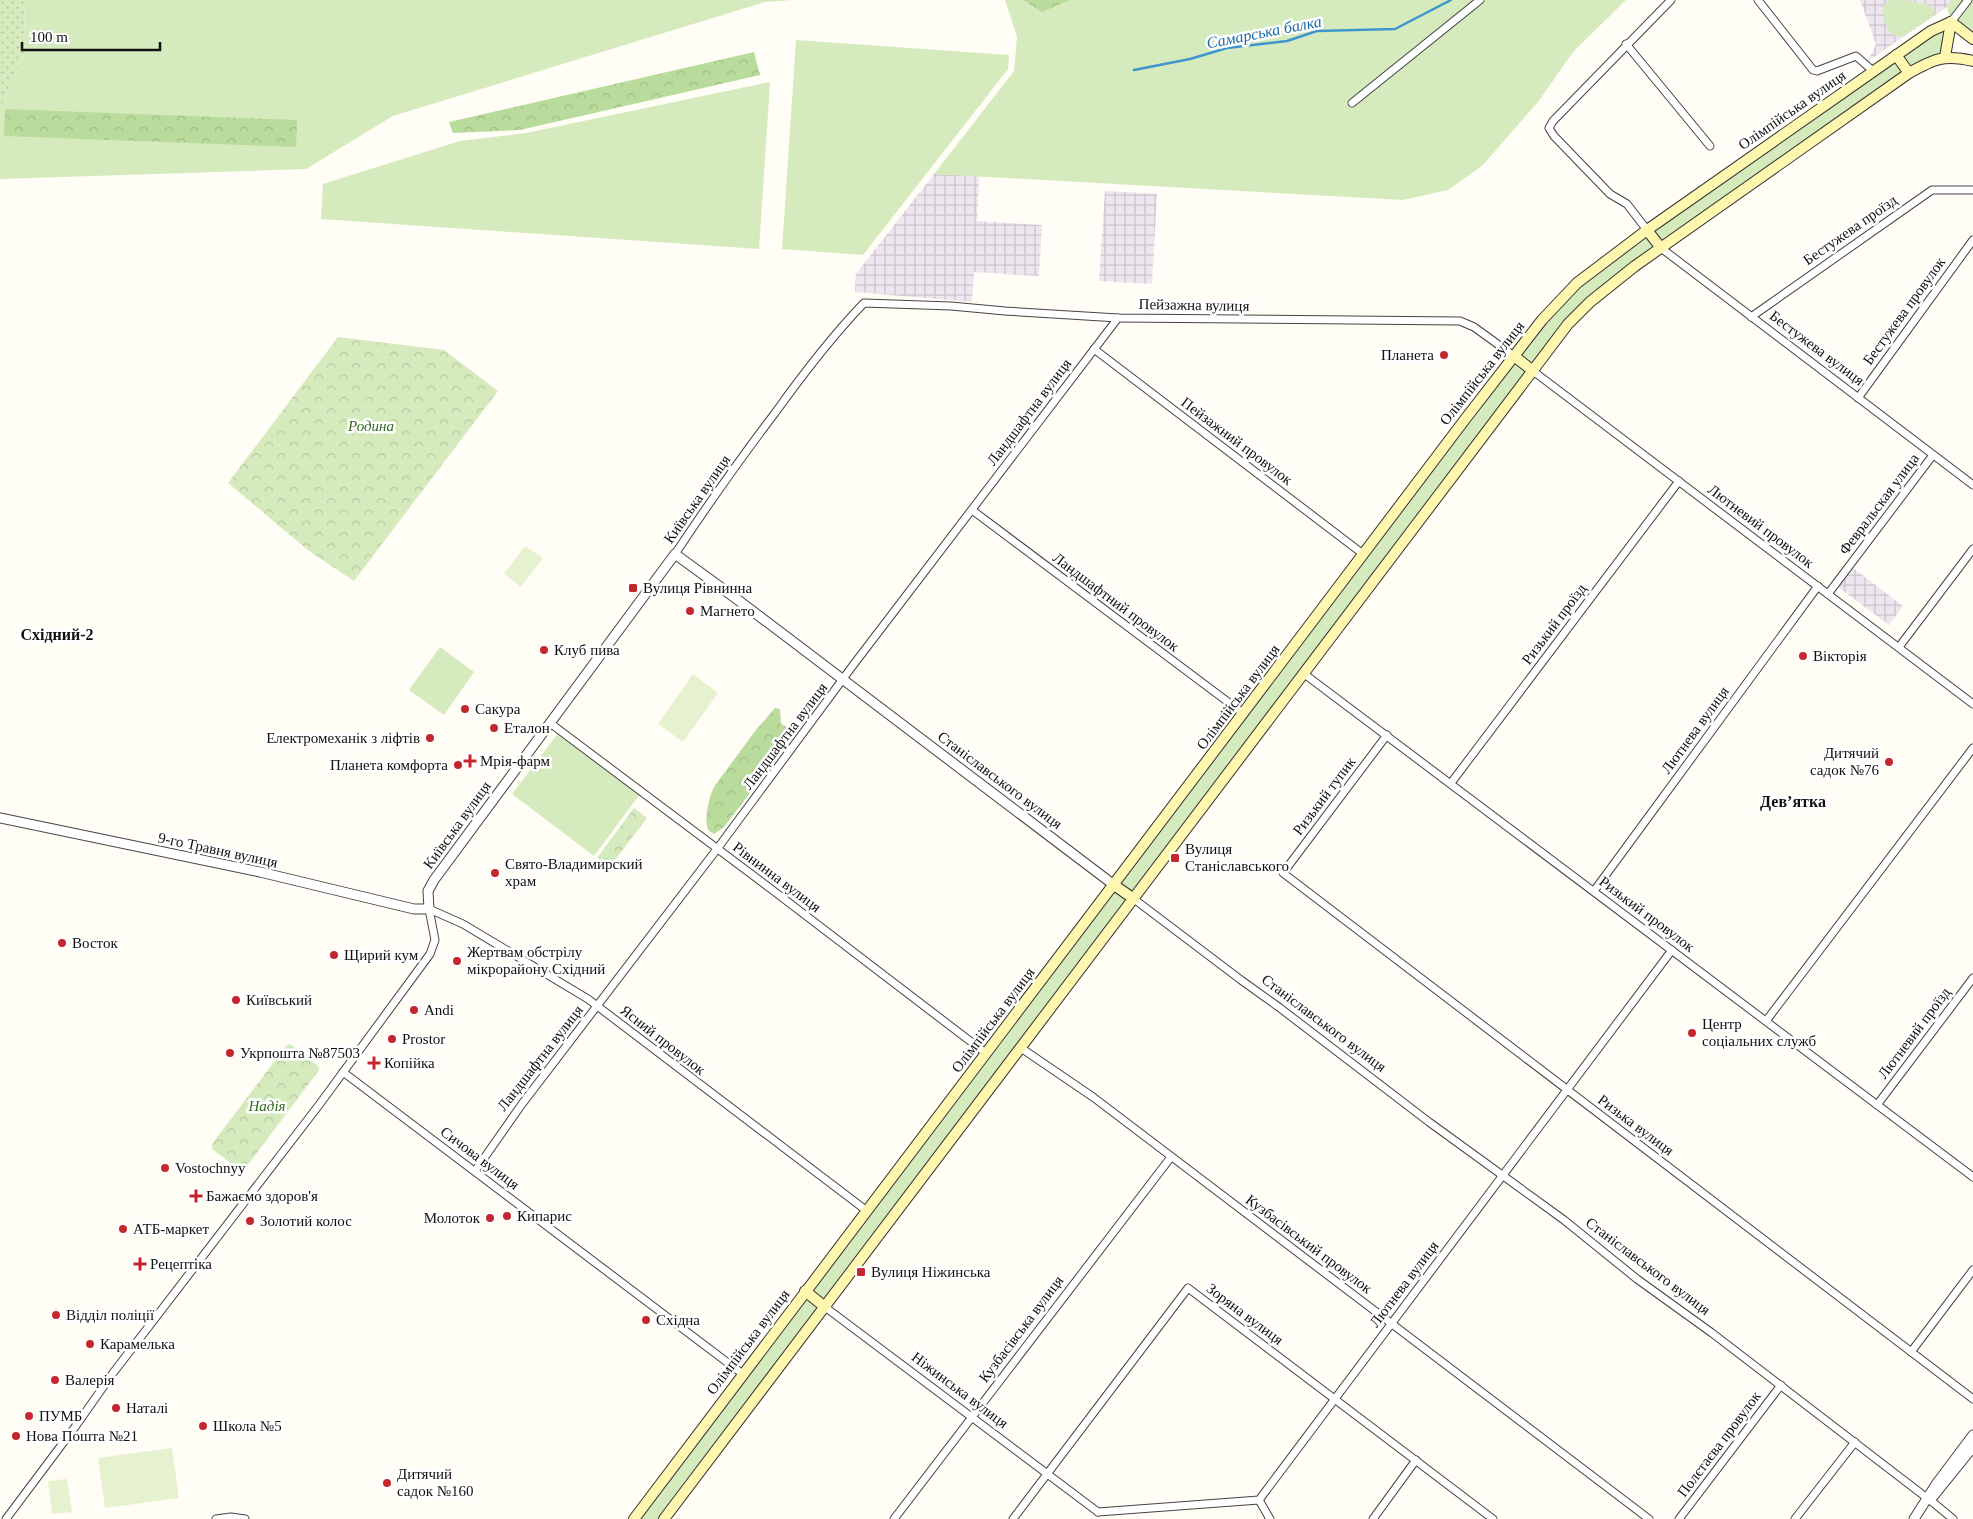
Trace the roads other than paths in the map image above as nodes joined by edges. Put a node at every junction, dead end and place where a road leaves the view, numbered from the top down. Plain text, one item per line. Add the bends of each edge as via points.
1 (1480, 0) edge
2 (1671, 0) edge
3 (1758, 0) edge
4 (1968, 0) edge
5 (1951, 22) junction
6 (1973, 39) edge
7 (1626, 44) junction
8 (1896, 56) junction
9 (1945, 57) junction
10 (1973, 61) edge
11 (1873, 71) junction
12 (1909, 74) junction
13 (1352, 102) dead end
14 (1710, 146) dead end
15 (1973, 190) edge
16 (1647, 230) junction
17 (1973, 240) edge
18 (1661, 248) junction
19 (864, 303) joint
20 (1751, 317) junction
21 (1118, 318) junction
22 (1094, 350) junction
23 (1514, 356) junction
24 (1534, 371) junction
25 (1858, 398) junction
26 (1933, 455) junction
27 (1679, 481) junction
28 (1973, 485) edge
29 (972, 510) junction
30 (1973, 549) edge
31 (675, 554) junction
32 (1363, 554) junction
33 (1818, 586) junction
34 (1828, 594) junction
35 (1898, 647) junction
36 (1304, 673) junction
37 (843, 680) junction
38 (1973, 704) edge
39 (1244, 714) junction
40 (550, 723) junction
41 (1387, 735) junction
42 (1973, 748) edge
43 (1451, 783) junction
44 (0, 818) edge
45 (717, 849) junction
46 (1283, 873) joint
47 (1114, 885) junction
48 (1594, 891) junction
49 (1134, 899) junction
50 (430, 910) junction
51 (1672, 950) junction
52 (1973, 978) edge
53 (598, 1007) junction
54 (1766, 1020) junction
55 (1021, 1048) junction
56 (987, 1054) junction
57 (343, 1072) junction
58 (1567, 1090) junction
59 (1877, 1105) junction
60 (1171, 1156) junction
61 (475, 1171) junction
62 (1503, 1176) junction
63 (1973, 1177) edge
64 (867, 1212) junction
65 (1973, 1270) edge
66 (805, 1292) junction
67 (825, 1307) junction
68 (1391, 1324) junction
69 (1911, 1352) junction
70 (744, 1374) junction
71 (1781, 1385) junction
72 (1335, 1399) junction
73 (1973, 1399) edge
74 (972, 1417) junction
75 (1973, 1435) edge
76 (1855, 1442) junction
77 (1973, 1447) edge
78 (1416, 1460) junction
79 (1047, 1474) junction
80 (1929, 1499) junction
81 (1259, 1500) junction
82 (1096, 1516) edge
83 (1915, 1517) edge
84 (6, 1519) edge
85 (216, 1519) edge
86 (245, 1519) edge
87 (634, 1519) edge
88 (664, 1519) edge
89 (894, 1519) edge
90 (1013, 1519) edge
91 (1270, 1519) edge
92 (1373, 1519) edge
93 (1493, 1519) edge
94 (1649, 1519) edge
95 (1679, 1519) edge
96 (1795, 1519) edge
97 (1953, 1519) edge

1 - 13 street
2 - 7 street
3 - 11 street via 1813,70 1856,56
4 - 5 street
5 - 6 main road
5 - 8 main road, Олімпійська вулиця via 1931,31
5 - 9 main road
7 - 14 street
7 - 16 street via 1549,128 1610,194 1627,204
8 - 11 main road, Олімпійська вулиця
8 - 12 main road
9 - 10 main road
9 - 12 main road
11 - 16 main road, Олімпійська вулиця
12 - 18 main road
15 - 20 street, Бестужева проїзд via 1932,190
16 - 18 main road, Бестужева вулиця
16 - 23 main road, Олімпійська вулиця via 1577,283
17 - 25 street, Бестужева провулок
18 - 20 street, Бестужева вулиця
18 - 24 main road via 1612,283 1579,312
19 - 21 street, Пейзажна вулиця
19 - 31 street, Київська вулиця via 807,369 721,485
20 - 25 street, Бестужева вулиця
21 - 22 street, Ландшафтна вулиця
21 - 23 street, Пейзажна вулиця via 1460,321 1474,327
22 - 29 street, Ландшафтна вулиця
22 - 32 street, Пейзажний провулок
23 - 24 main road
23 - 32 main road, Олімпійська вулиця
24 - 27 street, Лютневий провулок
24 - 36 main road
25 - 26 street, Бестужева вулиця
26 - 28 street, Бестужева вулиця
26 - 34 street, Февральская улица
27 - 33 street, Лютневий провулок
27 - 43 street, Ризький проїзд
29 - 37 street, Ландшафтна вулиця
29 - 39 street, Ландшафтний провулок
30 - 35 street
31 - 37 street, Станіславського вулиця
31 - 40 street, Київська вулиця
32 - 39 main road, Олімпійська вулиця
33 - 34 street, Лютневий провулок
33 - 48 street, Лютнева вулиця
34 - 35 street, Лютневий провулок
35 - 38 street, Лютневий провулок
36 - 41 street, Ризький провулок
36 - 49 main road
37 - 45 street, Ландшафтна вулиця
37 - 47 street, Станіславського вулиця
39 - 47 main road, Олімпійська вулиця
40 - 45 street, Рівнинна вулиця
40 - 50 street, Київська вулиця via 434,880 428,891
41 - 43 street, Ризький провулок
41 - 46 street, Ризький тупик
42 - 54 street
43 - 48 street, Ризький провулок
44 - 50 street, 9-го Травня вулиця
45 - 53 street, Ландшафтна вулиця
45 - 56 street, Рівнинна вулиця
46 - 58 street, Ризька вулиця
47 - 49 main road, Станіславського вулиця
47 - 56 main road, Олімпійська вулиця
48 - 51 street, Ризький провулок
49 - 55 main road
49 - 62 street, Станіславського вулиця
50 - 53 street, Ясний провулок via 471,928
50 - 57 street, Київська вулиця via 435,940 430,954
51 - 54 street, Ризький провулок
51 - 58 street, Лютнева вулиця
52 - 59 street, Лютневий проїзд
53 - 61 street, Ландшафтна вулиця via 522,1104
53 - 64 street, Ясний провулок
54 - 59 street, Ризький провулок
55 - 60 street, Кузбасівський провулок
55 - 67 main road
56 - 64 main road, Олімпійська вулиця
57 - 61 street, Сичова вулиця
57 - 84 street, Київська вулиця
58 - 62 street, Лютнева вулиця
58 - 69 street, Ризька вулиця
59 - 63 street, Ризький провулок
60 - 68 street, Кузбасівський провулок
60 - 74 street, Кузбасівська вулиця
61 - 70 street, Сичова вулиця
62 - 68 street, Лютнева вулиця
62 - 71 street, Станіславського вулиця
64 - 66 main road, Олімпійська вулиця
65 - 69 street
66 - 67 main road, Ніжинська вулиця
66 - 70 main road, Олімпійська вулиця
67 - 74 street, Ніжинська вулиця
67 - 88 main road
68 - 72 street, Лютнева вулиця
68 - 94 street, Кузбасівський провулок
69 - 73 street, Ризька вулиця
70 - 87 main road, Олімпійська вулиця
71 - 76 street, Станіславського вулиця
71 - 95 street, Полєтаєва провулок
72 - 78 street, Зоряна вулиця
72 - 79 street, Зоряна вулиця via 1188,1288
72 - 81 street, Лютнева вулиця
74 - 79 street, Ніжинська вулиця
74 - 89 street, Кузбасівська вулиця
75 - 80 street
76 - 80 street, Станіславського вулиця
76 - 96 street
77 - 80 street via 1943,1487
78 - 92 street
78 - 93 street, Зоряна вулиця
79 - 82 street, Ніжинська вулиця
79 - 90 street, Зоряна вулиця
80 - 83 street
80 - 97 street, Станіславського вулиця
81 - 82 street
81 - 91 street
85 - 86 street

